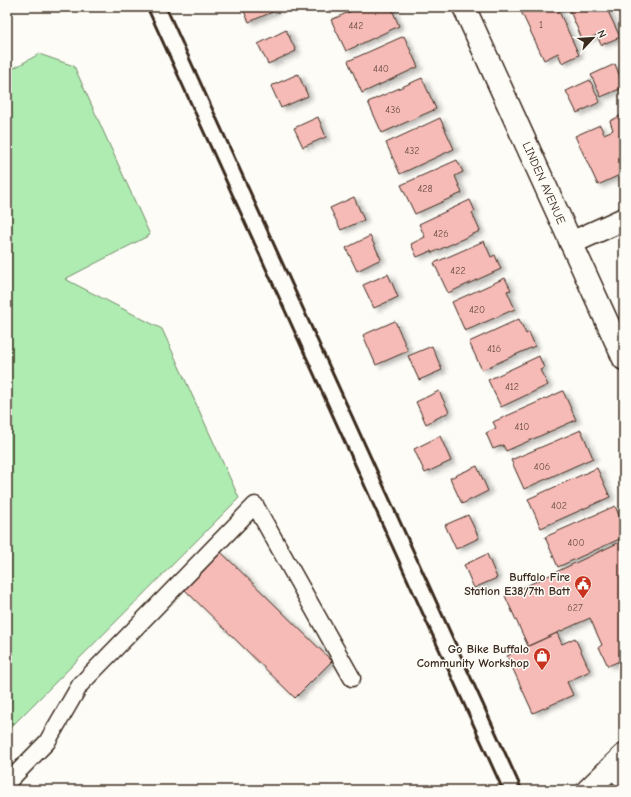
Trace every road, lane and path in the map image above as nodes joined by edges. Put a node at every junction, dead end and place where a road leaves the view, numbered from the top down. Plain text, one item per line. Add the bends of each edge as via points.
1 (464, 7) edge
2 (624, 219) edge
3 (571, 243) junction
4 (624, 359) edge
5 (352, 678) dead end
6 (620, 768) edge
7 (7, 783) edge
8 (588, 790) edge

1 - 3 street, LINDEN AVENUE
2 - 3 street
3 - 4 street, LINDEN AVENUE
5 - 7 lane via 255,505 80,685 47,742
6 - 8 street

